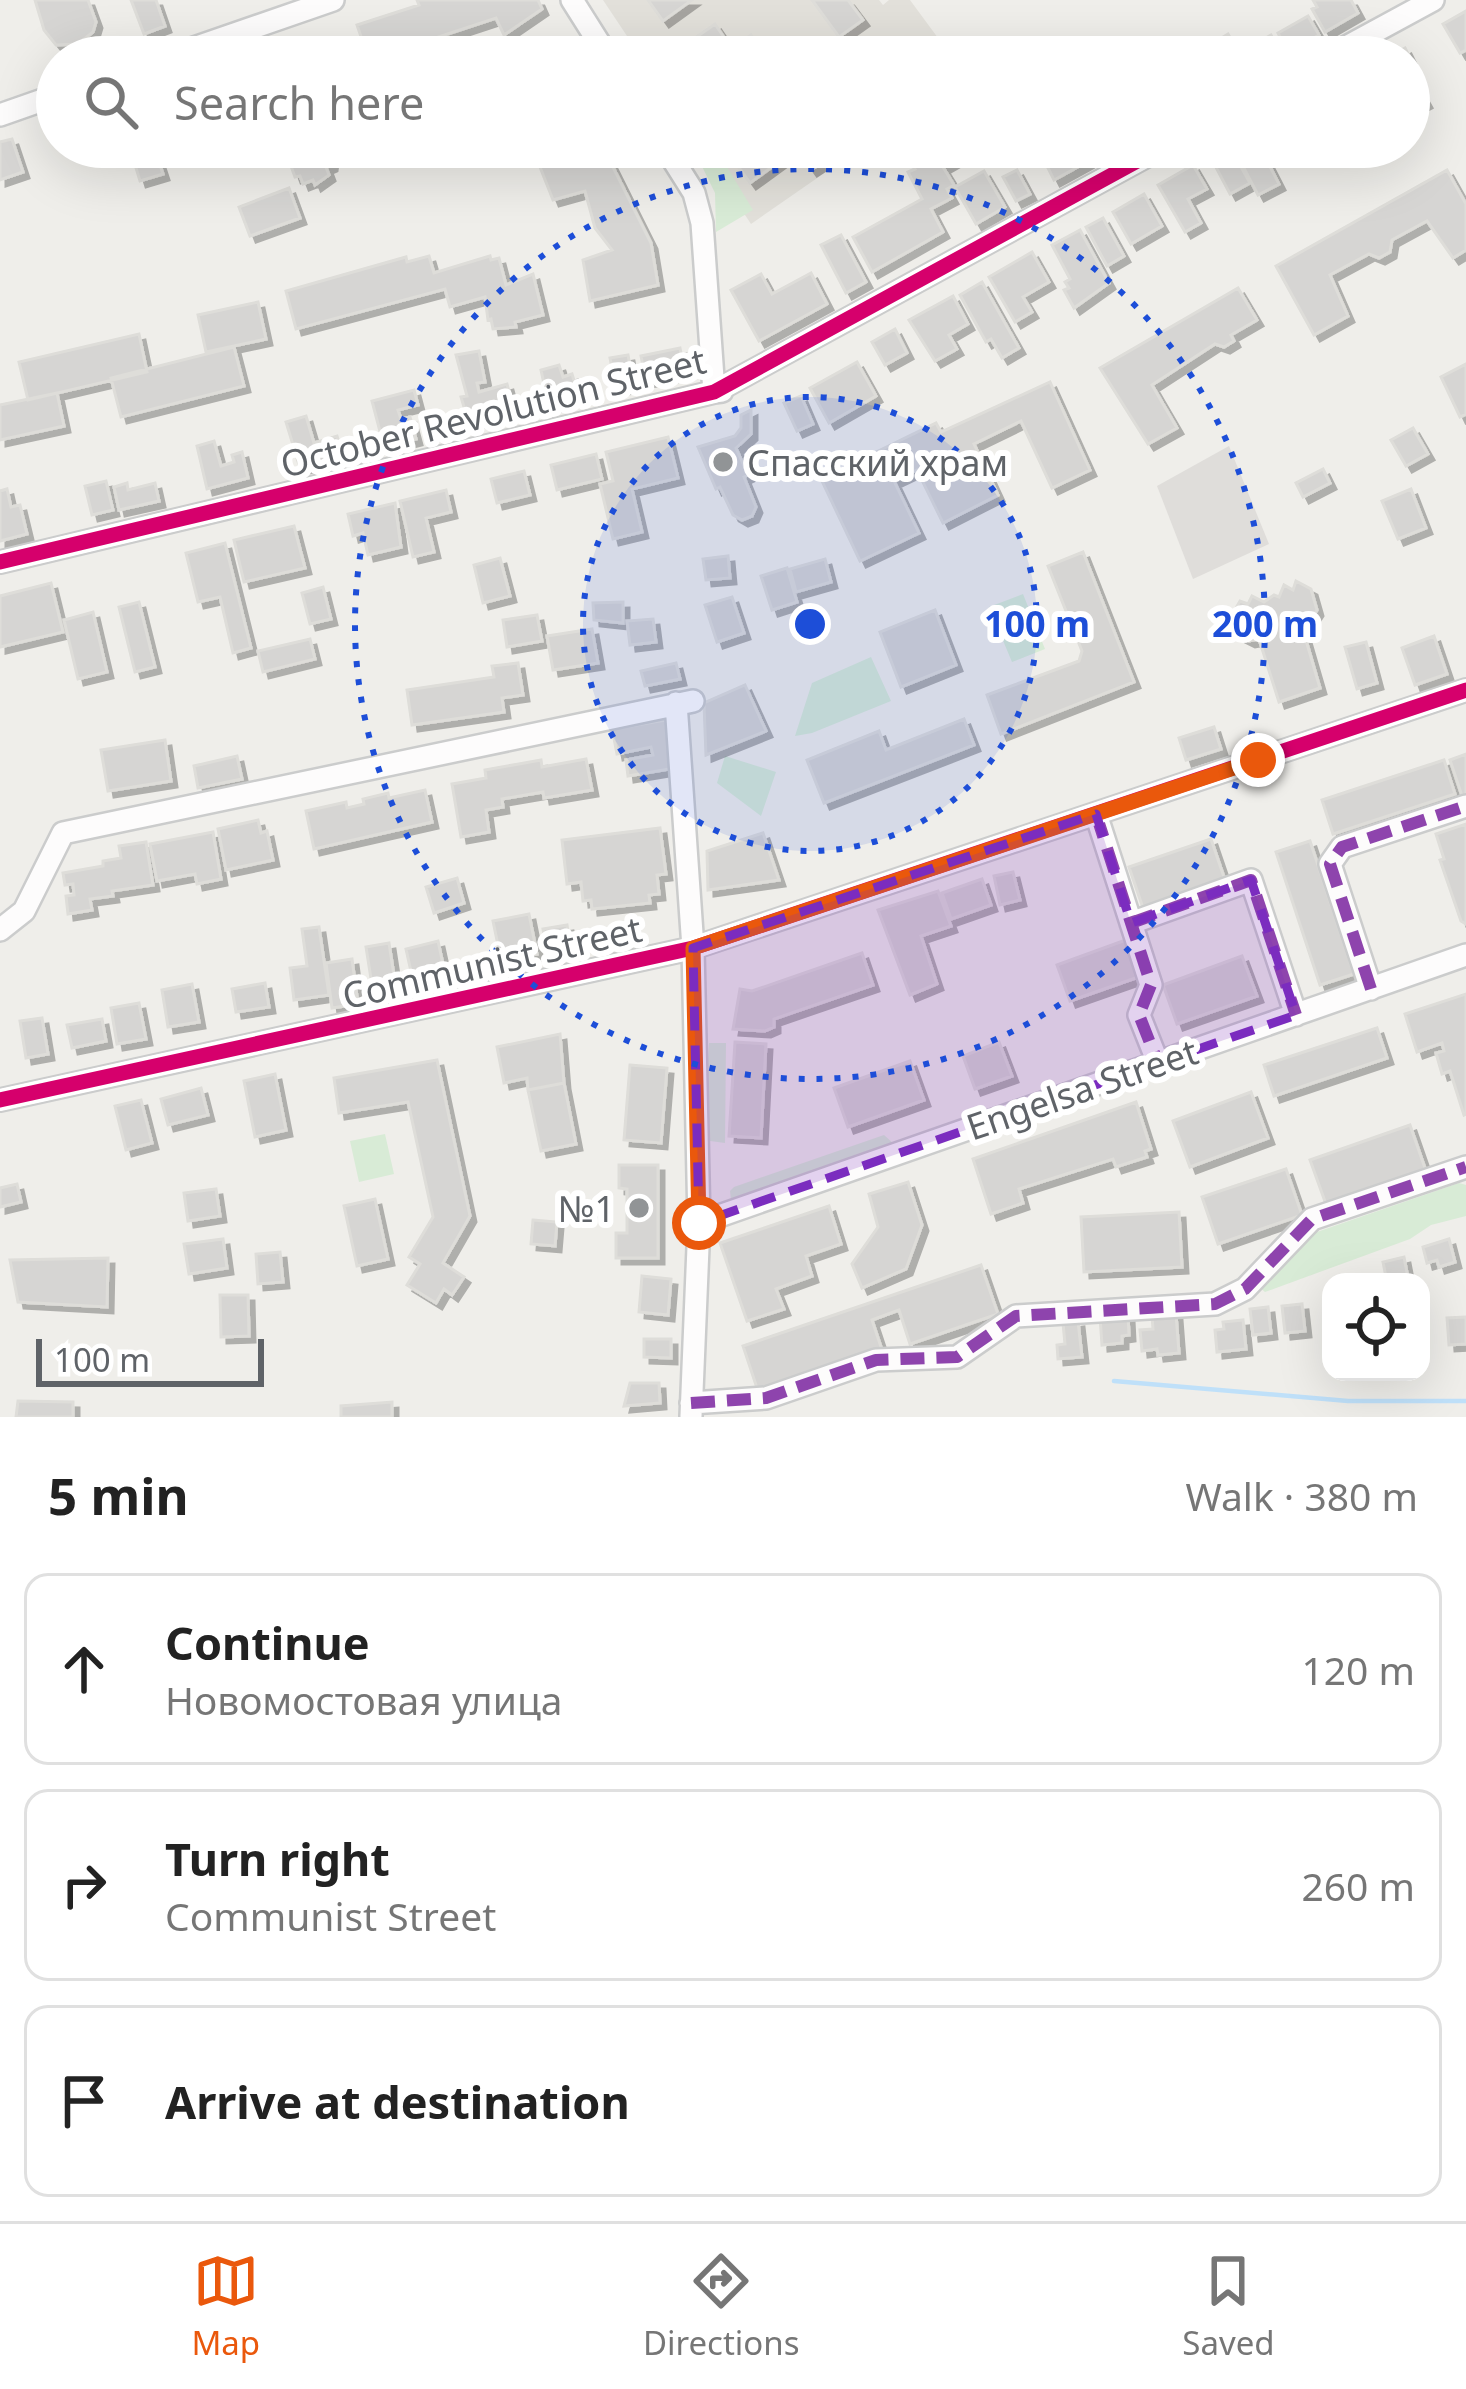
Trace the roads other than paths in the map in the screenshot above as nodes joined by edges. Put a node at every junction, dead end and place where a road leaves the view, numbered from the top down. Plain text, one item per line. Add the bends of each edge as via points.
1 (334, 0) edge
2 (572, 0) edge
3 (1432, 0) edge
4 (1452, 0) edge
5 (229, 36) edge
6 (595, 36) edge
7 (1366, 36) edge
8 (1386, 36) edge
9 (36, 102) edge
10 (0, 115) edge
11 (678, 168) edge
12 (1125, 168) edge
13 (1144, 168) edge
14 (714, 392) junction
15 (0, 562) edge
16 (1466, 690) edge
17 (1466, 806) edge
18 (1096, 814) junction
19 (1131, 923) junction
20 (0, 930) edge
21 (693, 948) junction
22 (1466, 956) edge
23 (1371, 989) junction
24 (1296, 1015) junction
25 (1158, 1063) junction
26 (0, 1100) edge
27 (1466, 1167) edge
28 (699, 1223) junction
29 (691, 1410) edge

1 - 5 street
2 - 6 street
3 - 7 street
4 - 8 street
9 - 10 street
11 - 14 street via 702,223
12 - 14 street, October Revolution Street
13 - 14 street via 739,389
14 - 15 street, October Revolution Street
16 - 18 street, Communist Street
17 - 23 street via 1332,857
18 - 19 street
18 - 21 street, Communist Street
19 - 24 street via 1251,880
19 - 25 street via 1151,985 1139,1015
20 - 21 street via 23,910 63,833 685,702
21 - 26 street, Communist Street
21 - 28 street
22 - 23 street, Engelsa Street
23 - 24 street, Engelsa Street
24 - 25 street, Engelsa Street
25 - 28 street, Engelsa Street
27 - 29 street via 1312,1219 1245,1288 1215,1304 1016,1316 957,1358 876,1360 766,1398
28 - 29 street

